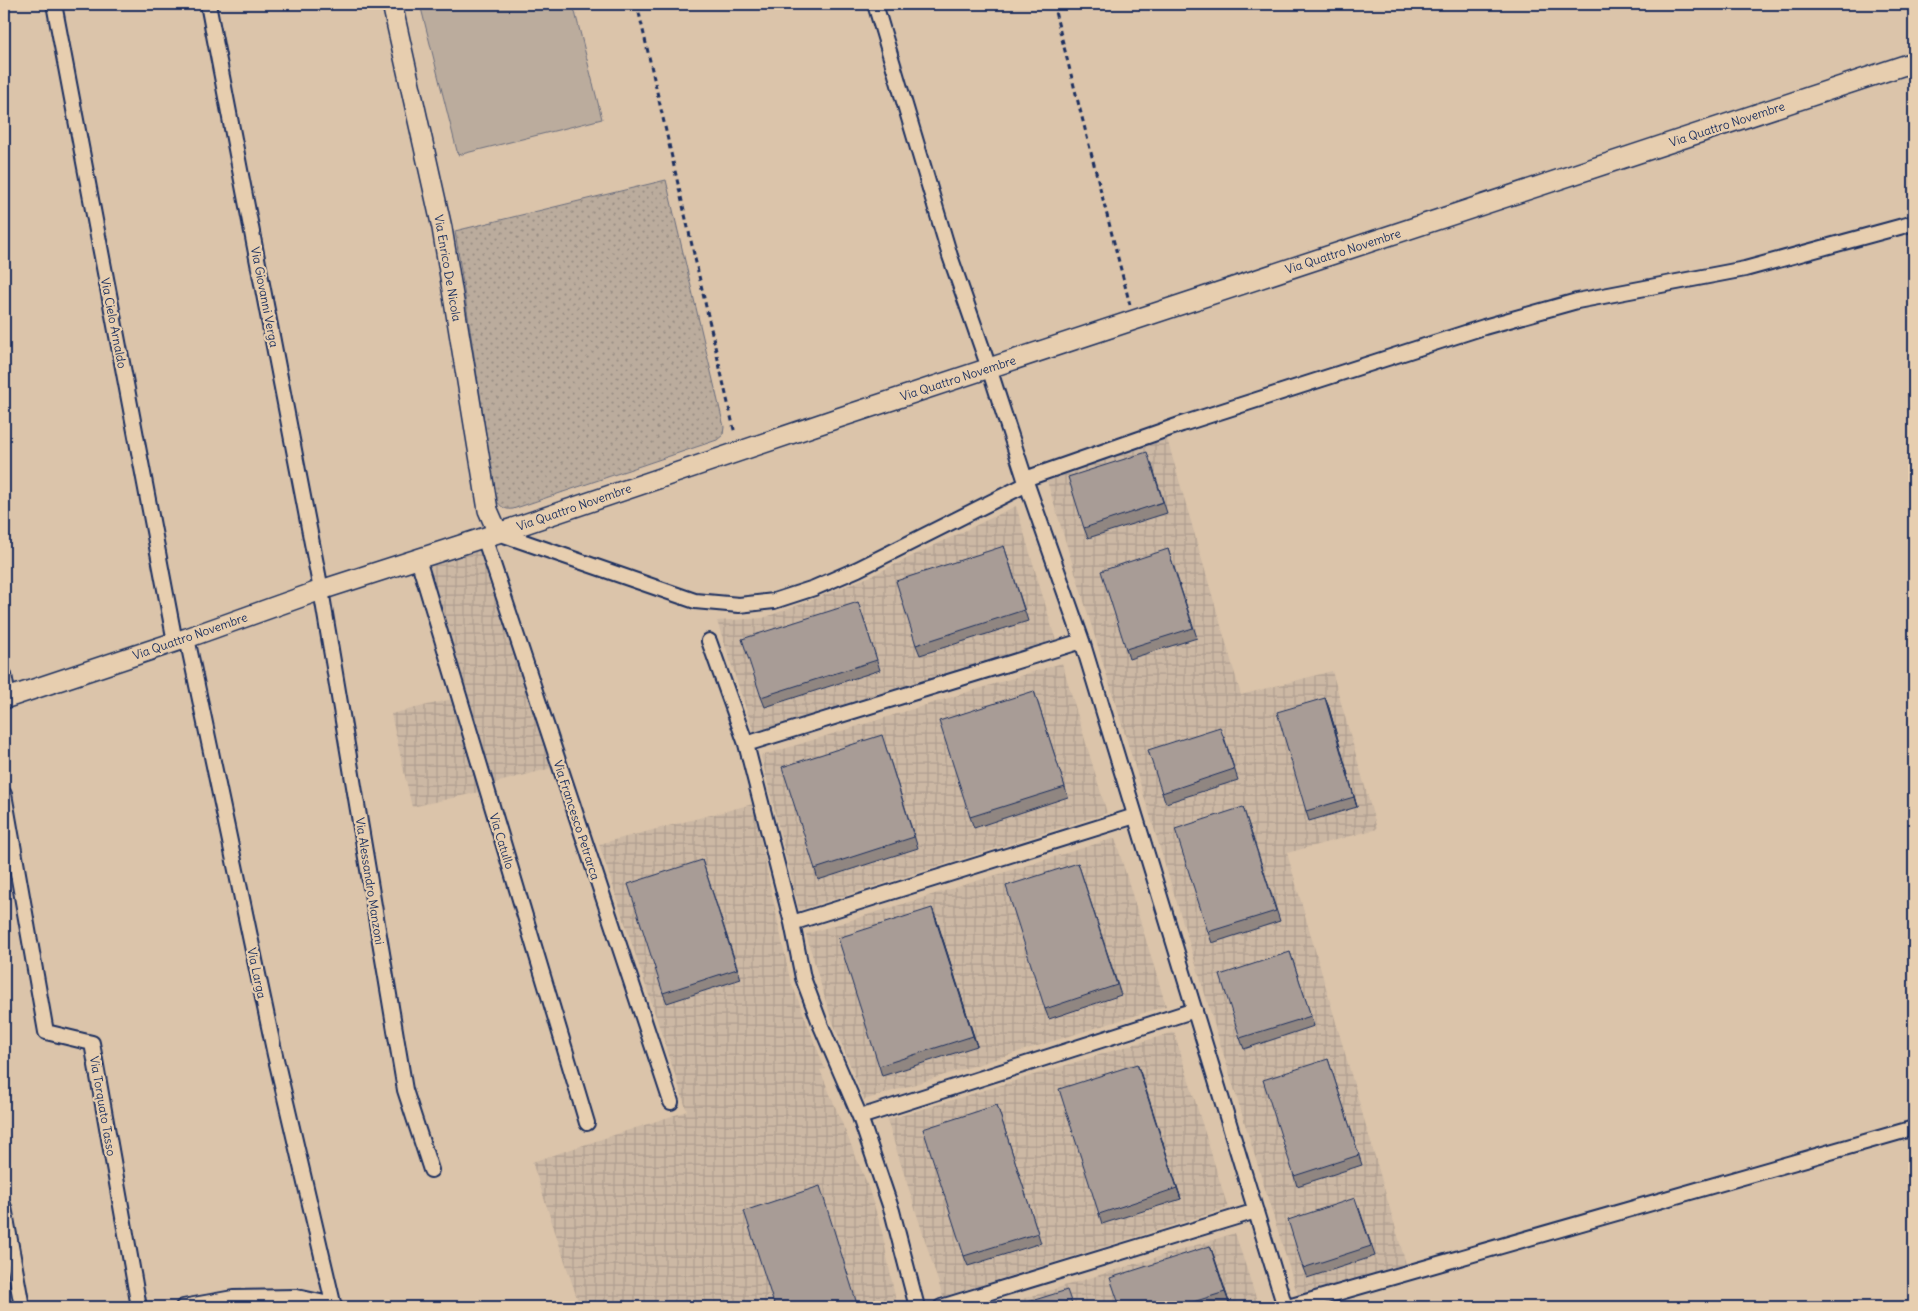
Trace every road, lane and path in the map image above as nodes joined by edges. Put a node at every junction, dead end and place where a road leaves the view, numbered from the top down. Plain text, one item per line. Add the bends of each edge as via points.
1 (54, 4) edge
2 (208, 4) edge
3 (392, 4) edge
4 (637, 4) edge
5 (875, 4) edge
6 (1053, 4) edge
7 (1914, 62) edge
8 (1914, 223) edge
9 (1133, 320) junction
10 (989, 368) junction
11 (739, 451) junction
12 (1026, 482) junction
13 (491, 535) junction
14 (418, 558) junction
15 (321, 590) junction
16 (180, 640) junction
17 (709, 641) dead end
18 (1082, 642) junction
19 (4, 675) edge
20 (6, 698) edge
21 (746, 744) junction
22 (4, 794) edge
23 (1136, 816) junction
24 (792, 923) junction
25 (1196, 1010) junction
26 (671, 1102) dead end
27 (860, 1117) junction
28 (587, 1123) dead end
29 (1914, 1128) edge
30 (431, 1170) dead end
31 (4, 1207) edge
32 (1256, 1211) junction
33 (334, 1306) edge
34 (22, 1307) edge
35 (139, 1307) edge
36 (183, 1307) edge
37 (916, 1307) edge
38 (941, 1307) edge
39 (1287, 1307) edge

1 - 16 street, Via Cielo Arnaldo
2 - 15 street, Via Giovanni Verga
3 - 13 street, Via Enrico De Nicola via 442,228
4 - 11 path
5 - 10 street via 950,256
6 - 9 path
7 - 9 street, Via Quattro Novembre
8 - 12 street via 1745,269 1578,301 1484,327 1182,424
9 - 10 street, Via Quattro Novembre
10 - 11 street, Via Quattro Novembre
10 - 12 street
11 - 13 street, Via Quattro Novembre
12 - 13 street via 814,588 774,601 739,605 695,601
12 - 18 street
13 - 14 street, Via Quattro Novembre
13 - 26 street, Via Francesco Petrarca
14 - 15 street, Via Quattro Novembre
14 - 28 street, Via Catullo
15 - 16 street, Via Quattro Novembre
15 - 30 street, Via Alessandro Manzoni via 405,1090
16 - 20 street, Via Quattro Novembre
16 - 33 street, Via Larga
17 - 21 street
18 - 21 street
18 - 23 street
19 - 20 street
21 - 24 street
22 - 35 street, Via Torquato Tasso via 46,1032 92,1043
23 - 24 street
23 - 25 street
24 - 27 street via 803,978
25 - 27 street
25 - 32 street
27 - 37 street via 892,1211
29 - 39 street
31 - 34 street
32 - 38 street
32 - 39 street
33 - 36 street via 297,1297 233,1298

